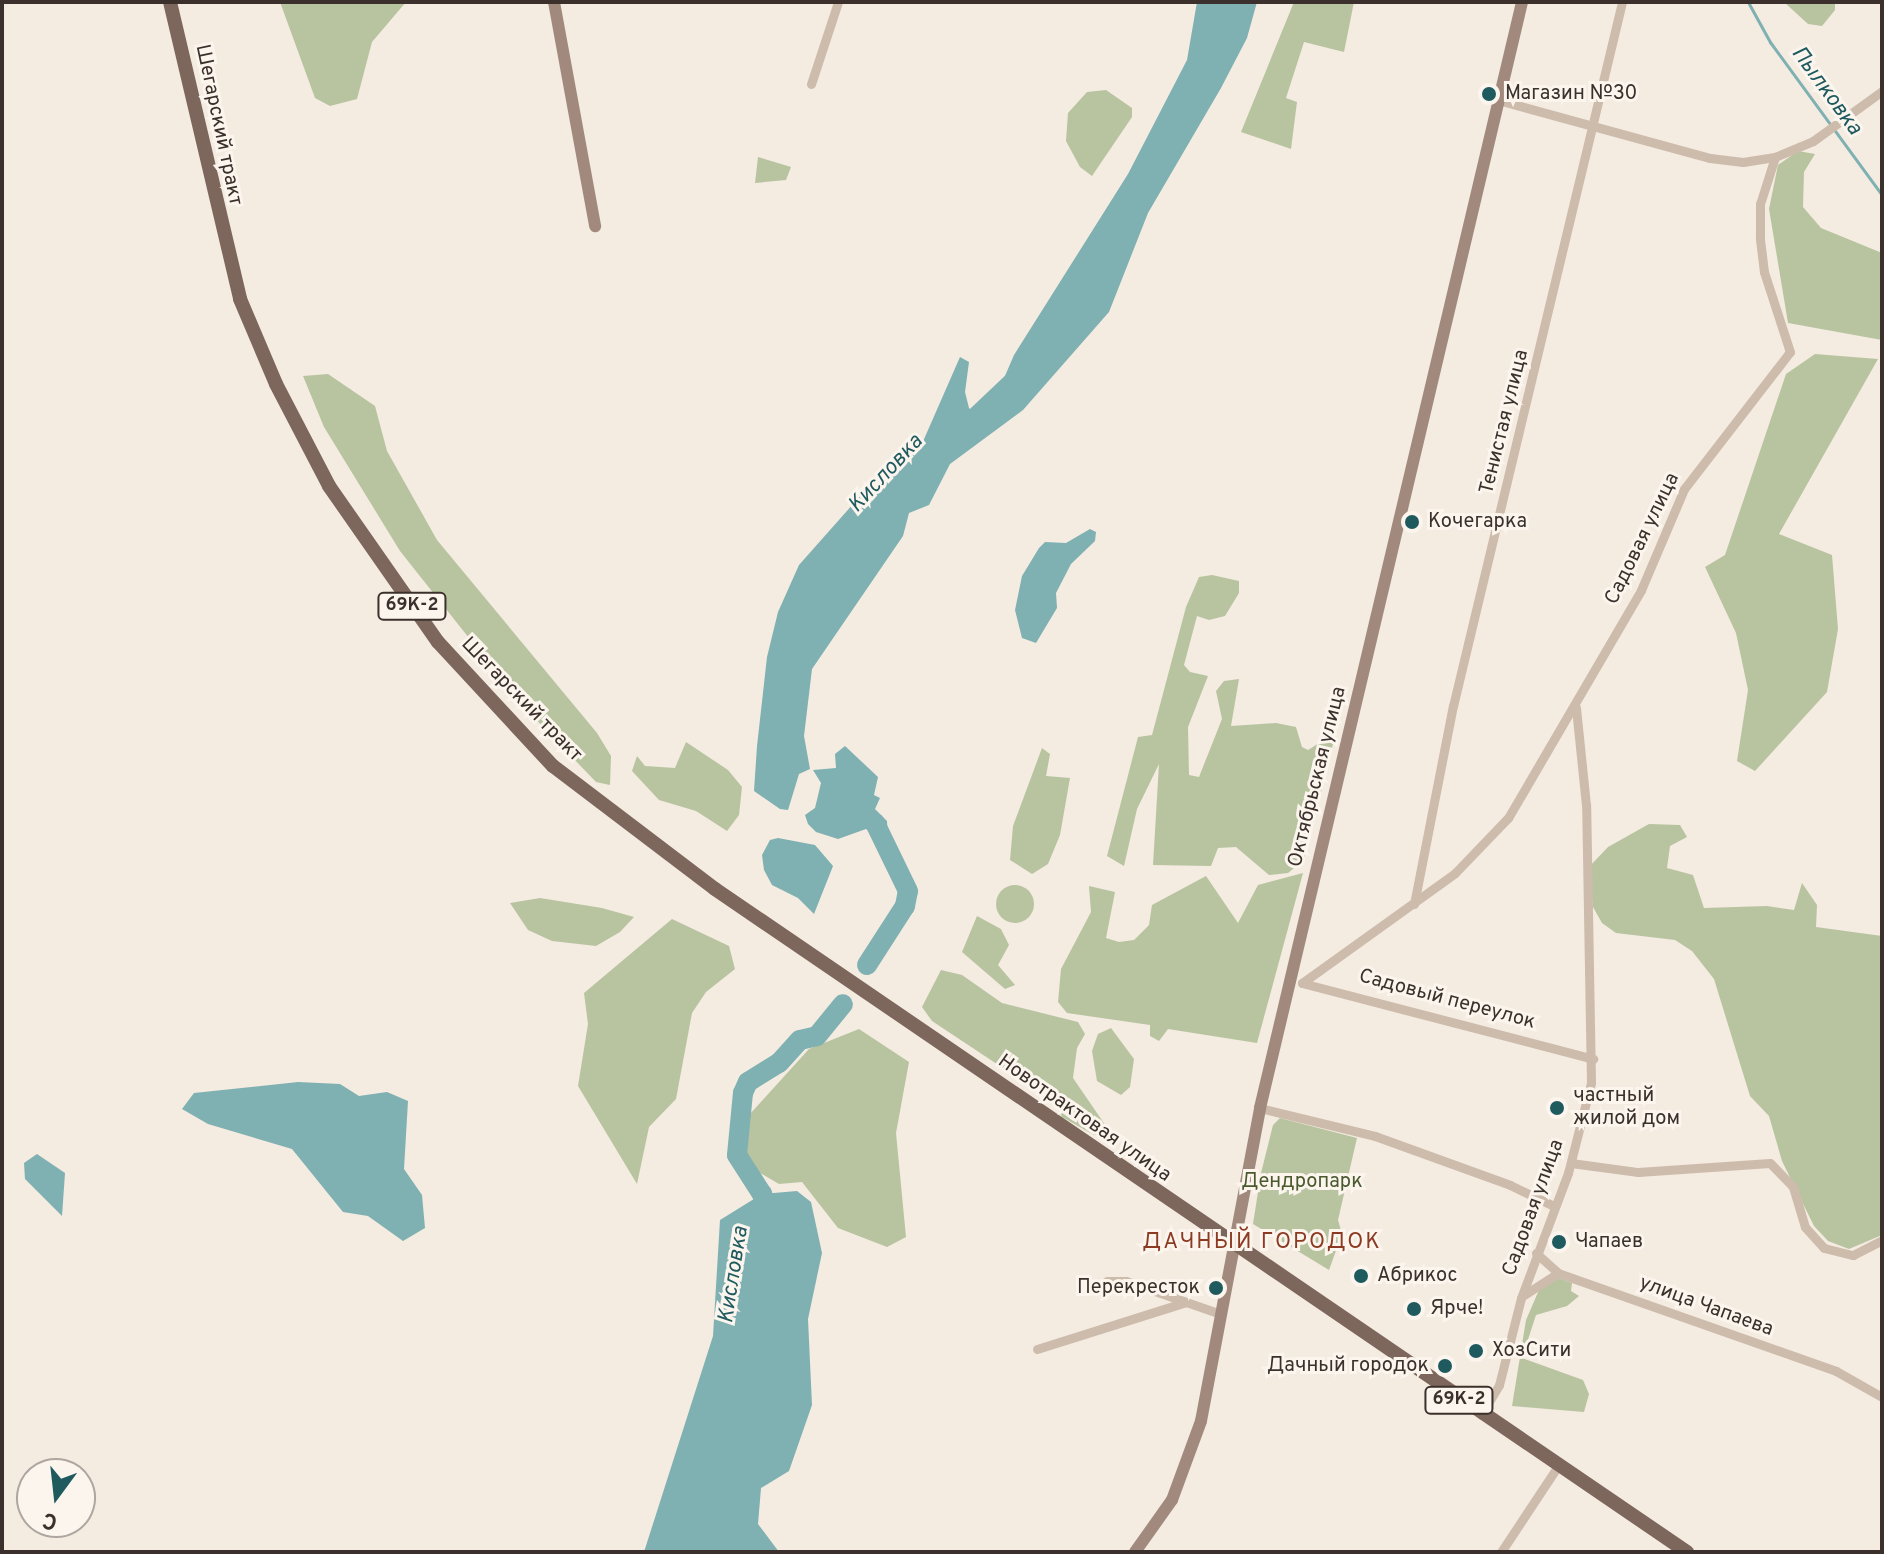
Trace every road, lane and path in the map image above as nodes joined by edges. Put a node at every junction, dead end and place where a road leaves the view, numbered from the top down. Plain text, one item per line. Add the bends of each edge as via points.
1 (170, 2) edge
2 (554, 2) edge
3 (838, 2) edge
4 (1522, 2) edge
5 (1622, 2) edge
6 (811, 84) dead end
7 (1882, 91) edge
8 (1498, 100) junction
9 (1589, 124) junction
10 (1775, 157) junction
11 (595, 226) dead end
12 (1576, 708) junction
13 (1414, 904) junction
14 (1296, 982) junction
15 (914, 1025) joint
16 (1593, 1059) junction
17 (1260, 1108) junction
18 (1571, 1163) junction
19 (1554, 1206) junction
20 (1882, 1240) edge
21 (1232, 1246) junction
22 (1536, 1253) junction
23 (1558, 1273) junction
24 (1107, 1281) dead end
25 (1521, 1298) junction
26 (1186, 1302) junction
27 (1221, 1314) junction
28 (1037, 1349) dead end
29 (1882, 1397) edge
30 (1481, 1415) junction
31 (1558, 1466) junction
32 (1135, 1552) edge
33 (1501, 1552) edge
34 (1687, 1552) edge

1 - 15 main road, Шегарский тракт / 69К-2 via 240,299 329,486 438,642 553,766 652,843
2 - 11 street
3 - 6 street
4 - 8 street, Октябрьская улица
5 - 9 street, Тенистая улица
7 - 10 street via 1813,141
8 - 9 street
8 - 14 street, Октябрьская улица
9 - 10 street via 1710,158 1743,162
9 - 13 street, Тенистая улица via 1546,331 1453,706
10 - 12 street, Садовая улица via 1760,204 1760,238 1764,272 1790,352 1684,489 1641,590
12 - 13 street, Садовая улица via 1508,818 1483,848
12 - 16 street, Садовая улица via 1586,805
13 - 14 street
14 - 16 street, Садовый переулок
14 - 17 street, Октябрьская улица
15 - 21 main road, Новотрактовая улица / 69К-2
16 - 18 street, Садовая улица
17 - 19 street via 1375,1136
17 - 21 street, Октябрьская улица
18 - 19 street, Садовая улица
18 - 20 street via 1638,1172 1770,1163 1793,1187 1805,1227 1824,1248 1853,1255
19 - 22 street, Садовая улица
21 - 27 street, Октябрьская улица
21 - 30 main road, 69К-2
22 - 23 street
22 - 25 street, Садовая улица
23 - 25 street via 1532,1285
23 - 29 street, улица Чапаева via 1836,1371
24 - 26 street via 1126,1281
25 - 30 street, Садовая улица via 1499,1385
26 - 27 street
26 - 28 street
27 - 32 street, Октябрьская улица via 1188,1463 1172,1500
30 - 31 main road, 69К-2
31 - 33 street
31 - 34 main road, 69К-2

